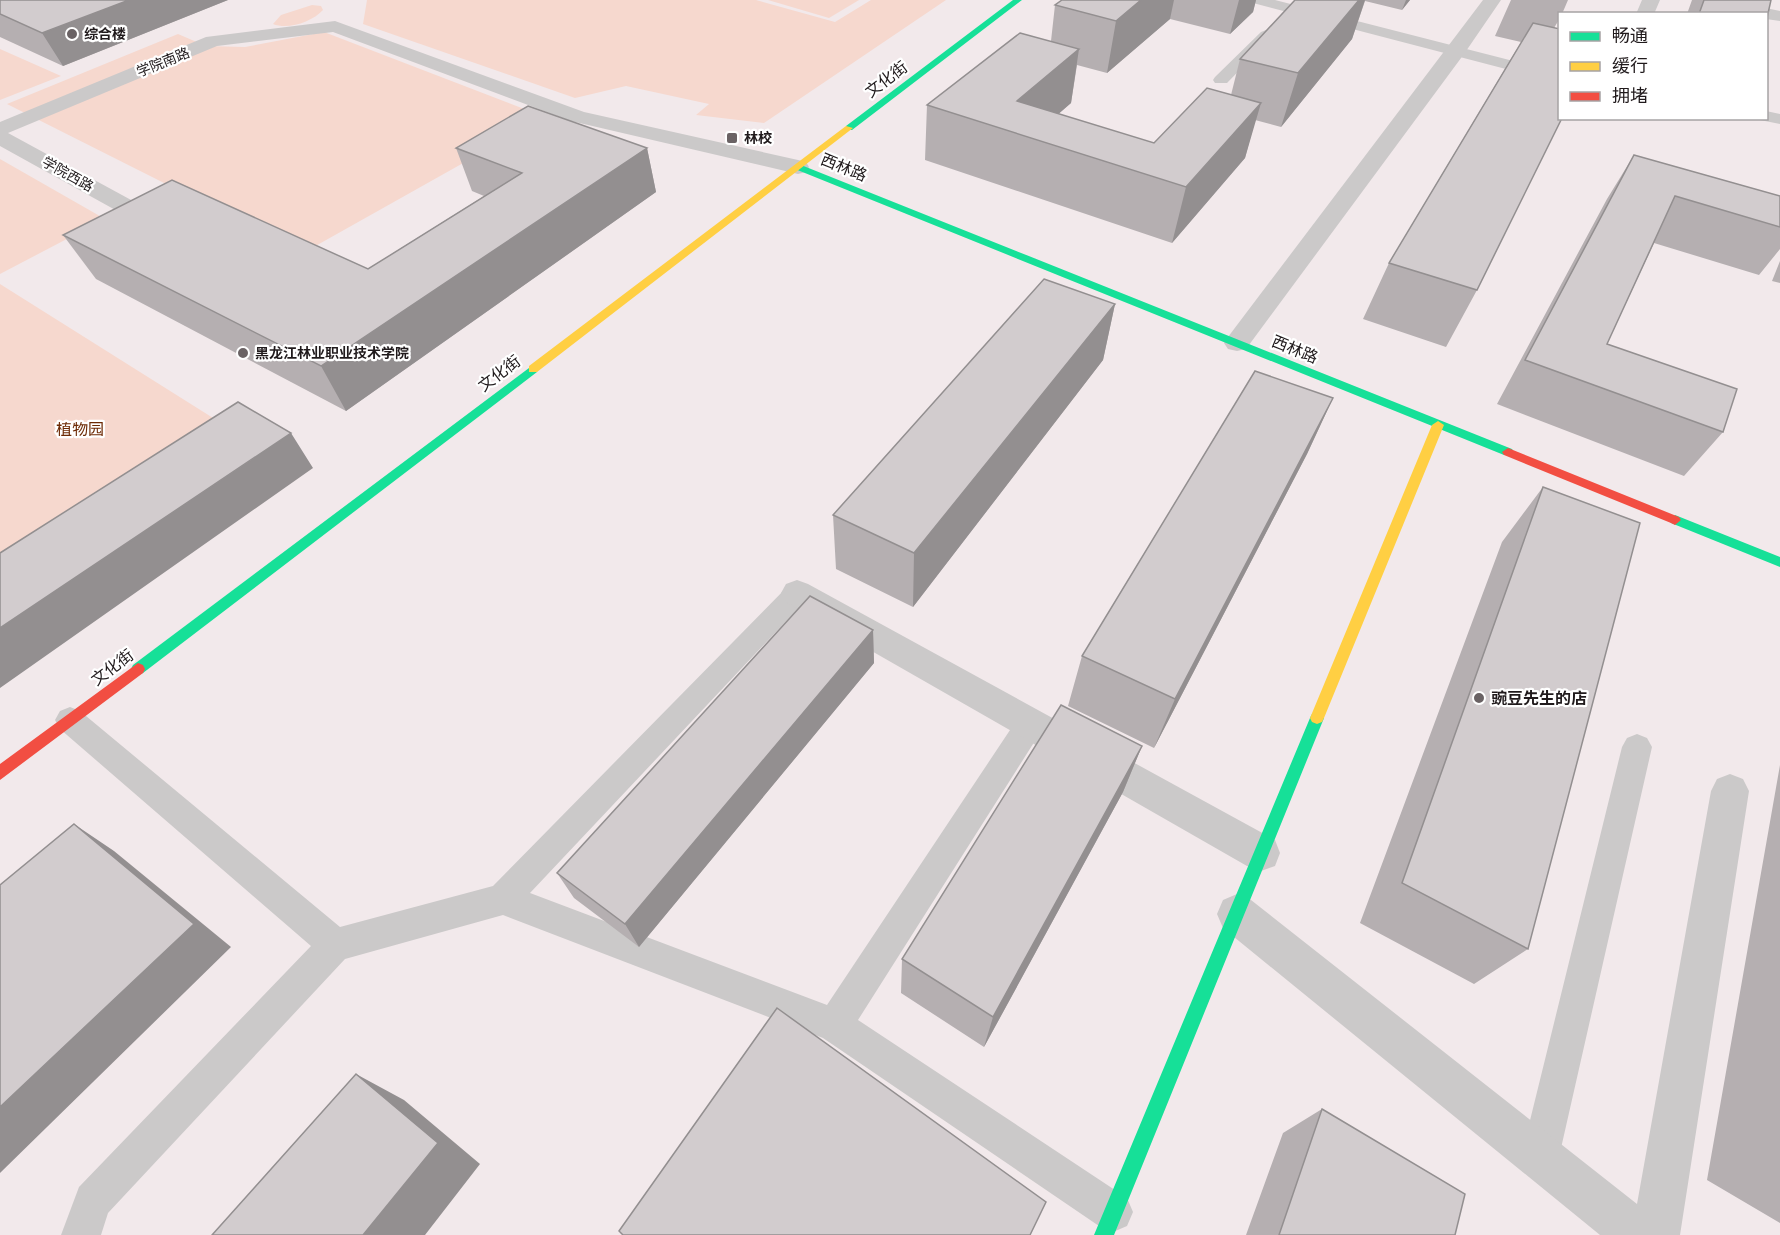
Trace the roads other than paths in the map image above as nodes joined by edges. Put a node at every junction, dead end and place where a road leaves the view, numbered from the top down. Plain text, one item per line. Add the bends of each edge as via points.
1 (1018, 0) edge
2 (1258, 0) edge
3 (1492, 0) edge
4 (1702, 0) edge
5 (1292, 9) junction
6 (1760, 12) edge
7 (1457, 50) junction
8 (1558, 77) edge
9 (1221, 80) dead end
10 (0, 129) edge
11 (0, 137) edge
12 (798, 167) junction
13 (136, 212) edge
14 (1237, 343) junction
15 (1438, 424) junction
16 (1780, 562) edge
17 (797, 593) joint
18 (70, 720) junction
19 (1030, 724) junction
20 (1637, 747) dead end
21 (0, 773) edge
22 (1730, 791) dead end
23 (1261, 853) junction
24 (503, 899) junction
25 (1237, 914) junction
26 (335, 945) junction
27 (834, 1025) junction
28 (1540, 1156) junction
29 (1109, 1224) edge
30 (81, 1235) edge
31 (1638, 1235) edge
32 (1656, 1235) edge

1 - 12 street, 文化街
2 - 5 lane
3 - 7 street
4 - 6 street
5 - 7 lane
5 - 9 lane
7 - 8 lane
7 - 14 street
10 - 12 street, 学院南路 via 213,41 338,17 578,117
11 - 13 street, 学院西路
12 - 14 street, 西林路
12 - 18 street, 文化街
14 - 15 street, 西林路
15 - 16 street, 西林路
15 - 23 street
17 - 19 street
17 - 24 lane
18 - 21 street, 文化街
18 - 26 lane
19 - 23 street
19 - 27 lane
20 - 28 lane
22 - 32 street
23 - 25 street
24 - 26 lane
24 - 27 lane
25 - 28 street
25 - 29 street
26 - 30 lane via 93,1201
27 - 29 lane
28 - 31 street

